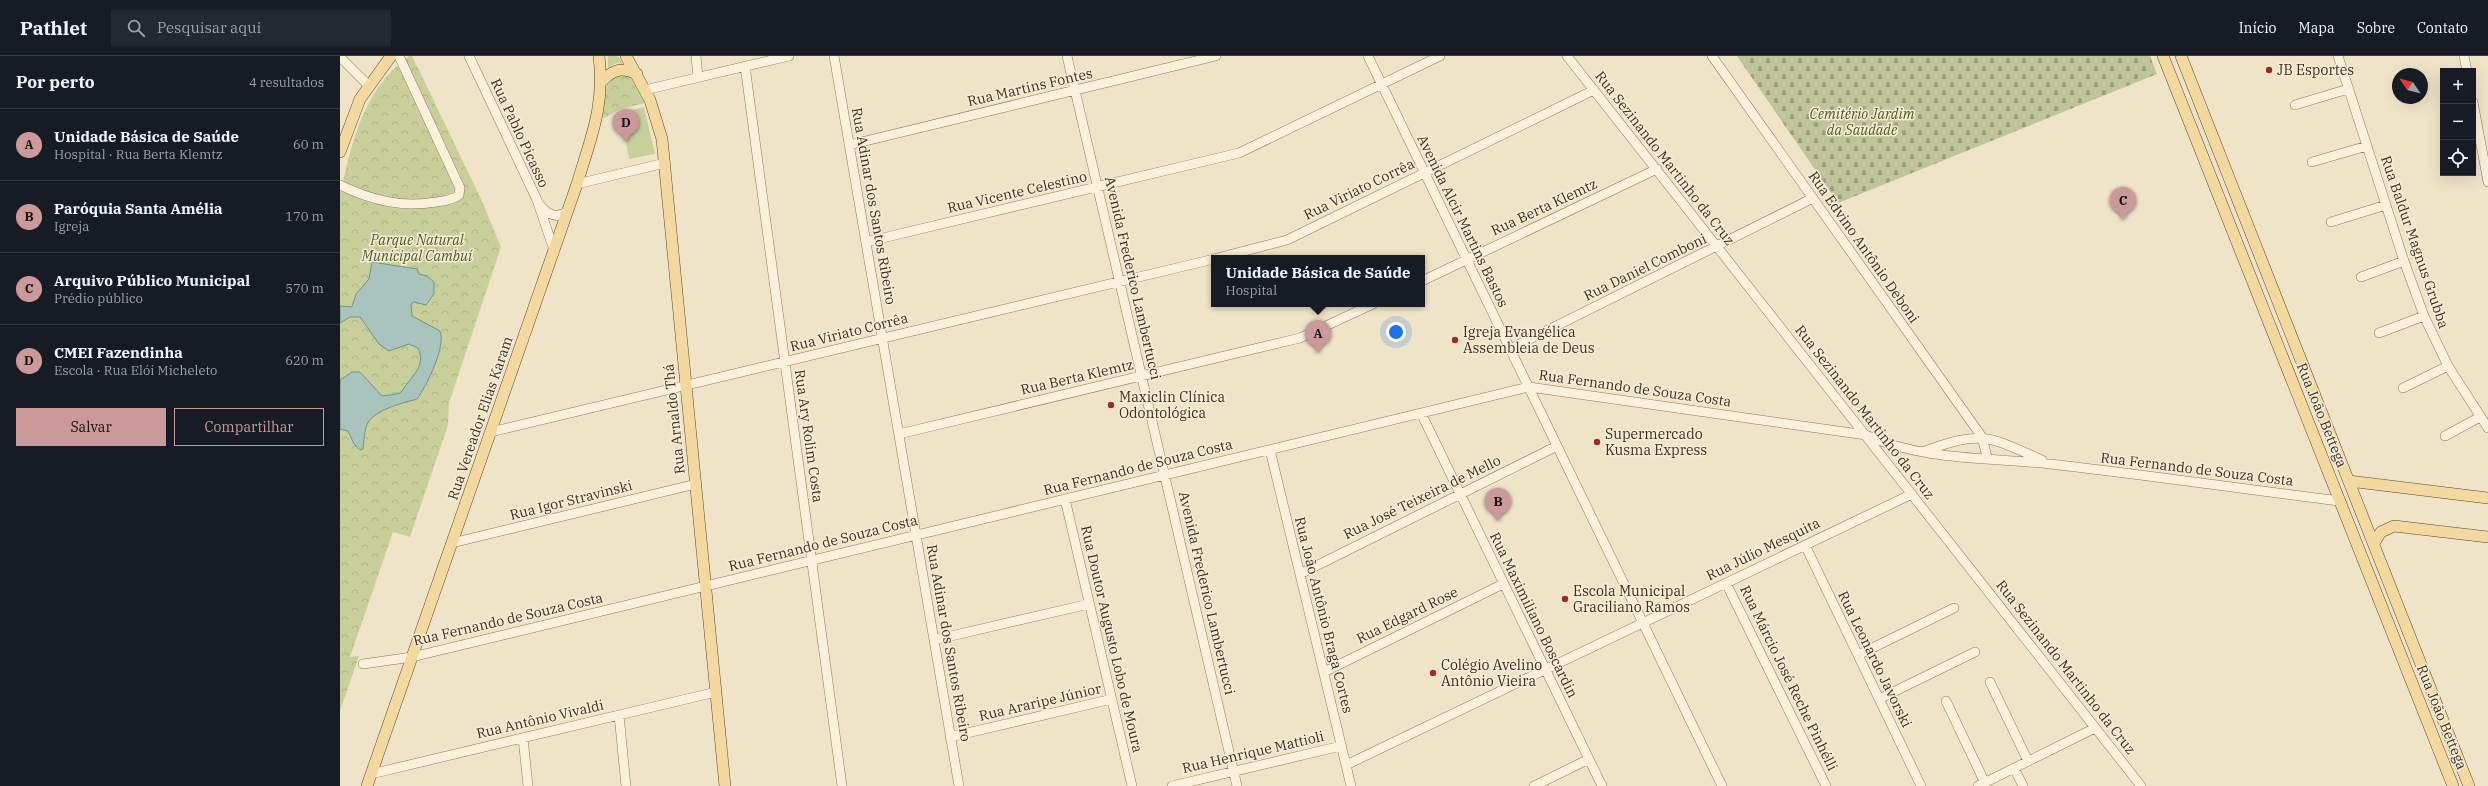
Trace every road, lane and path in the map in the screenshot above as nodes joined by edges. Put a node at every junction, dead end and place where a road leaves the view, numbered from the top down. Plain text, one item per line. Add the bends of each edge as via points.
1 (391, 56) edge
2 (399, 56) edge
3 (469, 56) edge
4 (599, 56) edge
5 (626, 56) edge
6 (696, 56) edge
7 (790, 56) edge
8 (834, 56) edge
9 (1067, 56) edge
10 (1216, 56) edge
11 (1368, 56) edge
12 (1440, 56) edge
13 (1568, 56) edge
14 (1712, 56) edge
15 (2163, 56) edge
16 (2181, 56) edge
17 (2338, 56) edge
18 (2464, 56) edge
19 (340, 58) edge
20 (745, 66) junction
21 (2466, 68) edge
22 (637, 74) junction
23 (698, 77) junction
24 (602, 81) junction
25 (1381, 84) junction
26 (368, 85) junction
27 (2348, 89) junction
28 (645, 90) junction
29 (1594, 90) junction
30 (1075, 91) junction
31 (2473, 104) edge
32 (2295, 105) dead end
33 (849, 145) junction
34 (2367, 146) junction
35 (340, 152) edge
36 (665, 162) junction
37 (2312, 162) dead end
38 (2223, 163) junction
39 (1657, 169) junction
40 (2208, 169) junction
41 (1424, 173) junction
42 (2230, 180) junction
43 (2488, 182) edge
44 (577, 184) junction
45 (340, 185) edge
46 (2215, 186) junction
47 (1098, 187) junction
48 (1813, 198) junction
49 (537, 200) junction
50 (2386, 205) junction
51 (568, 211) junction
52 (2331, 222) dead end
53 (866, 242) junction
54 (1717, 246) junction
55 (554, 250) junction
56 (1227, 255) edge
57 (1211, 259) edge
58 (1467, 260) junction
59 (2404, 261) junction
60 (2362, 277) dead end
61 (1425, 280) edge
62 (1120, 281) junction
63 (1367, 307) edge
64 (2424, 316) junction
65 (2379, 333) dead end
66 (882, 338) junction
67 (1510, 349) junction
68 (785, 362) junction
69 (2448, 366) junction
70 (1142, 376) junction
71 (686, 385) junction
72 (1529, 387) junction
73 (2403, 388) dead end
74 (1421, 414) junction
75 (2480, 417) junction
76 (2488, 428) edge
77 (491, 432) junction
78 (898, 434) junction
79 (1866, 435) junction
80 (2445, 436) dead end
81 (1982, 437) junction
82 (1557, 446) junction
83 (1270, 450) junction
84 (2338, 451) junction
85 (1924, 452) junction
86 (2322, 456) junction
87 (1987, 457) junction
88 (2050, 464) junction
89 (1165, 475) junction
90 (2349, 481) junction
91 (696, 484) junction
92 (1460, 494) junction
93 (1912, 494) junction
94 (2488, 498) edge
95 (1065, 499) junction
96 (2340, 501) junction
97 (916, 535) junction
98 (2488, 536) edge
99 (452, 543) junction
100 (2374, 543) junction
101 (1805, 545) junction
102 (812, 560) junction
103 (1300, 574) junction
104 (1726, 583) junction
105 (1503, 584) junction
106 (706, 586) junction
107 (1089, 604) junction
108 (1954, 608) dead end
109 (1643, 623) junction
110 (2406, 623) junction
111 (2391, 629) junction
112 (934, 640) junction
113 (1975, 652) dead end
114 (1858, 654) junction
115 (412, 657) junction
116 (363, 664) dead end
117 (1545, 670) junction
118 (1324, 672) junction
119 (1990, 682) dead end
120 (716, 692) junction
121 (1112, 699) junction
122 (1879, 699) junction
123 (1946, 701) dead end
124 (618, 715) junction
125 (2096, 728) junction
126 (950, 737) junction
127 (523, 738) junction
128 (1341, 746) junction
129 (1589, 760) junction
130 (2028, 761) junction
131 (1346, 766) junction
132 (2014, 768) junction
133 (1234, 771) junction
134 (371, 774) junction
135 (1981, 784) edge
136 (367, 786) edge
137 (528, 786) edge
138 (626, 786) edge
139 (725, 786) edge
140 (842, 786) edge
141 (959, 786) edge
142 (1132, 786) edge
143 (1172, 786) edge
144 (1238, 786) edge
145 (1351, 786) edge
146 (1534, 786) edge
147 (1602, 786) edge
148 (1722, 786) edge
149 (1826, 786) edge
150 (1921, 786) edge
151 (2022, 786) edge
152 (2141, 786) edge
153 (2453, 786) edge
154 (2469, 786) edge

1 - 26 main road
2 - 45 street via 460,188 459,195 444,201 404,205 376,199
3 - 49 street, Rua Pablo Picasso
4 - 24 main road, Rua Vereador Elias Karam
5 - 22 main road, Rua Arnaldo Thá
6 - 23 street
7 - 20 street
8 - 33 street, Rua Adinar dos Santos Ribeiro
9 - 30 street, Avenida Frederico Lambertucci
10 - 30 street, Rua Martins Fontes
11 - 25 street, Avenida Alcir Martins Bastos
12 - 25 street, Rua Vicente Celestino
13 - 29 street, Rua Sezinando Martinho da Cruz
14 - 48 street, Rua Edvino Antônio Deboni
15 - 40 main road, Rua João Bettega
16 - 38 main road, Rua João Bettega
17 - 27 street, Rua Baldur Magnus Grubba
18 - 21 street
19 - 26 street
20 - 23 street
20 - 68 street, Rua Ary Rolim Costa
22 - 24 main road via 618,69
22 - 28 main road, Rua Arnaldo Thá
23 - 28 street
24 - 44 main road, Rua Vereador Elias Karam via 600,108
25 - 41 street, Avenida Alcir Martins Bastos
25 - 47 street, Rua Vicente Celestino via 1243,152
26 - 35 main road via 354,111
27 - 32 street
27 - 34 street, Rua Baldur Magnus Grubba
28 - 36 main road, Rua Arnaldo Thá via 659,127
29 - 39 street, Rua Sezinando Martinho da Cruz
29 - 41 street, Rua Viriato Corrêa
30 - 33 street, Rua Martins Fontes
30 - 47 street, Avenida Frederico Lambertucci
31 - 43 street
33 - 53 street, Rua Adinar dos Santos Ribeiro
34 - 37 street
34 - 50 street, Rua Baldur Magnus Grubba
36 - 44 street
36 - 71 main road, Rua Arnaldo Thá
38 - 40 main road
38 - 42 main road, Rua João Bettega
39 - 54 street, Rua Sezinando Martinho da Cruz
39 - 58 street, Rua Berta Klemtz
40 - 46 main road, Rua João Bettega
41 - 56 street, Rua Viriato Corrêa via 1281,242
41 - 58 street, Avenida Alcir Martins Bastos
42 - 46 main road
42 - 84 main road, Rua João Bettega
44 - 51 main road, Rua Vereador Elias Karam
46 - 86 main road, Rua João Bettega
47 - 53 street, Rua Vicente Celestino
47 - 62 street, Avenida Frederico Lambertucci
48 - 54 street, Rua Daniel Comboni
48 - 81 street, Rua Edvino Antônio Deboni
49 - 51 street, Rua Pablo Picasso via 551,214 562,215
49 - 55 street, Rua Pablo Picasso
50 - 52 street
50 - 59 street, Rua Baldur Magnus Grubba
51 - 55 main road, Rua Vereador Elias Karam
53 - 66 street, Rua Adinar dos Santos Ribeiro
54 - 67 street, Rua Daniel Comboni
54 - 79 street, Rua Sezinando Martinho da Cruz
55 - 77 main road, Rua Vereador Elias Karam
57 - 62 street, Rua Viriato Corrêa
58 - 61 street, Rua Berta Klemtz
58 - 67 street, Avenida Alcir Martins Bastos
59 - 60 street
59 - 64 street, Rua Baldur Magnus Grubba
62 - 66 street, Rua Viriato Corrêa
62 - 70 street, Avenida Frederico Lambertucci
63 - 70 street, Rua Berta Klemtz via 1300,338
64 - 65 street
64 - 69 street, Rua Baldur Magnus Grubba
66 - 68 street, Rua Viriato Corrêa
66 - 78 street, Rua Adinar dos Santos Ribeiro
67 - 72 street, Avenida Alcir Martins Bastos
68 - 71 street, Rua Viriato Corrêa
68 - 102 street, Rua Ary Rolim Costa
69 - 73 street
69 - 75 street, Rua Baldur Magnus Grubba
70 - 78 street, Rua Berta Klemtz
70 - 89 street, Avenida Frederico Lambertucci
71 - 77 street, Rua Viriato Corrêa
71 - 91 main road, Rua Arnaldo Thá
72 - 74 street, Rua Fernando de Souza Costa
72 - 79 street, Rua Fernando de Souza Costa
72 - 82 street, Avenida Alcir Martins Bastos
74 - 83 street, Rua Fernando de Souza Costa
74 - 92 street, Rua Maximiliano Boscardin
75 - 76 street, Rua Baldur Magnus Grubba
75 - 80 street
77 - 99 main road, Rua Vereador Elias Karam
78 - 97 street, Rua Adinar dos Santos Ribeiro
79 - 85 street, Rua Fernando de Souza Costa via 1895,447
79 - 93 street, Rua Sezinando Martinho da Cruz
81 - 85 street, Rua Fernando de Souza Costa via 1961,439
81 - 87 street, Rua Edvino Antônio Deboni
81 - 88 street, Rua Fernando de Souza Costa via 2007,443
82 - 92 street, Rua José Teixeira de Mello
82 - 109 street, Avenida Alcir Martins Bastos
83 - 89 street, Rua Fernando de Souza Costa
83 - 103 street, Rua João Antônio Braga Cortes
84 - 86 main road
84 - 90 main road, Rua João Bettega
85 - 87 street, Rua Fernando de Souza Costa via 1954,457
86 - 96 main road, Rua João Bettega
87 - 88 street, Rua Fernando de Souza Costa
88 - 96 street, Rua Fernando de Souza Costa
89 - 95 street, Rua Fernando de Souza Costa
89 - 133 street, Avenida Frederico Lambertucci
90 - 94 main road
90 - 100 main road, Rua João Bettega
91 - 99 street, Rua Igor Stravinski
91 - 106 main road, Rua Arnaldo Thá
92 - 103 street, Rua José Teixeira de Mello
92 - 105 street, Rua Maximiliano Boscardin
93 - 101 street, Rua Júlio Mesquita
93 - 125 street, Rua Sezinando Martinho da Cruz
95 - 97 street, Rua Fernando de Souza Costa
95 - 107 street, Rua Doutor Augusto Lobo de Moura
96 - 111 main road, Rua João Bettega
97 - 102 street, Rua Fernando de Souza Costa
97 - 112 street, Rua Adinar dos Santos Ribeiro
98 - 100 main road via 2399,526 2381,532
99 - 115 main road, Rua Vereador Elias Karam
100 - 110 main road, Rua João Bettega
101 - 104 street, Rua Júlio Mesquita
101 - 114 street, Rua Leonardo Javorski
102 - 106 street, Rua Fernando de Souza Costa
102 - 140 street, Rua Ary Rolim Costa
103 - 118 street, Rua João Antônio Braga Cortes
104 - 109 street, Rua Júlio Mesquita
104 - 149 street, Rua Márcio José Reche Pinhélli
105 - 117 street, Rua Maximiliano Boscardin
105 - 118 street, Rua Edgard Rose
106 - 115 street, Rua Fernando de Souza Costa
106 - 120 main road, Rua Arnaldo Thá
107 - 112 street
107 - 121 street, Rua Doutor Augusto Lobo de Moura
108 - 114 street
109 - 117 street, Rua Júlio Mesquita
109 - 148 street, Avenida Alcir Martins Bastos
110 - 111 main road
110 - 154 main road, Rua João Bettega
111 - 153 main road, Rua João Bettega
112 - 126 street, Rua Adinar dos Santos Ribeiro
113 - 122 street
114 - 122 street, Rua Leonardo Javorski
115 - 116 street, Rua Fernando de Souza Costa
115 - 134 main road, Rua Vereador Elias Karam
117 - 129 street, Rua Maximiliano Boscardin
117 - 131 street, Rua Júlio Mesquita
118 - 128 street, Rua João Antônio Braga Cortes
119 - 130 street
120 - 124 street, Rua Antônio Vivaldi
120 - 139 main road, Rua Arnaldo Thá
121 - 126 street, Rua Araripe Júnior
121 - 142 street, Rua Doutor Augusto Lobo de Moura
122 - 150 street, Rua Leonardo Javorski
123 - 135 street
124 - 127 street, Rua Antônio Vivaldi
124 - 138 street
125 - 130 street
125 - 152 street, Rua Sezinando Martinho da Cruz
126 - 141 street, Rua Adinar dos Santos Ribeiro
127 - 134 street, Rua Antônio Vivaldi
127 - 137 street
128 - 131 street, Rua João Antônio Braga Cortes
128 - 133 street, Rua Henrique Mattioli
129 - 146 street
129 - 147 street, Rua Maximiliano Boscardin
130 - 132 street
131 - 145 street, Rua João Antônio Braga Cortes
132 - 135 street
132 - 151 street
133 - 143 street, Rua Henrique Mattioli
133 - 144 street, Avenida Frederico Lambertucci
134 - 136 main road, Rua Vereador Elias Karam

